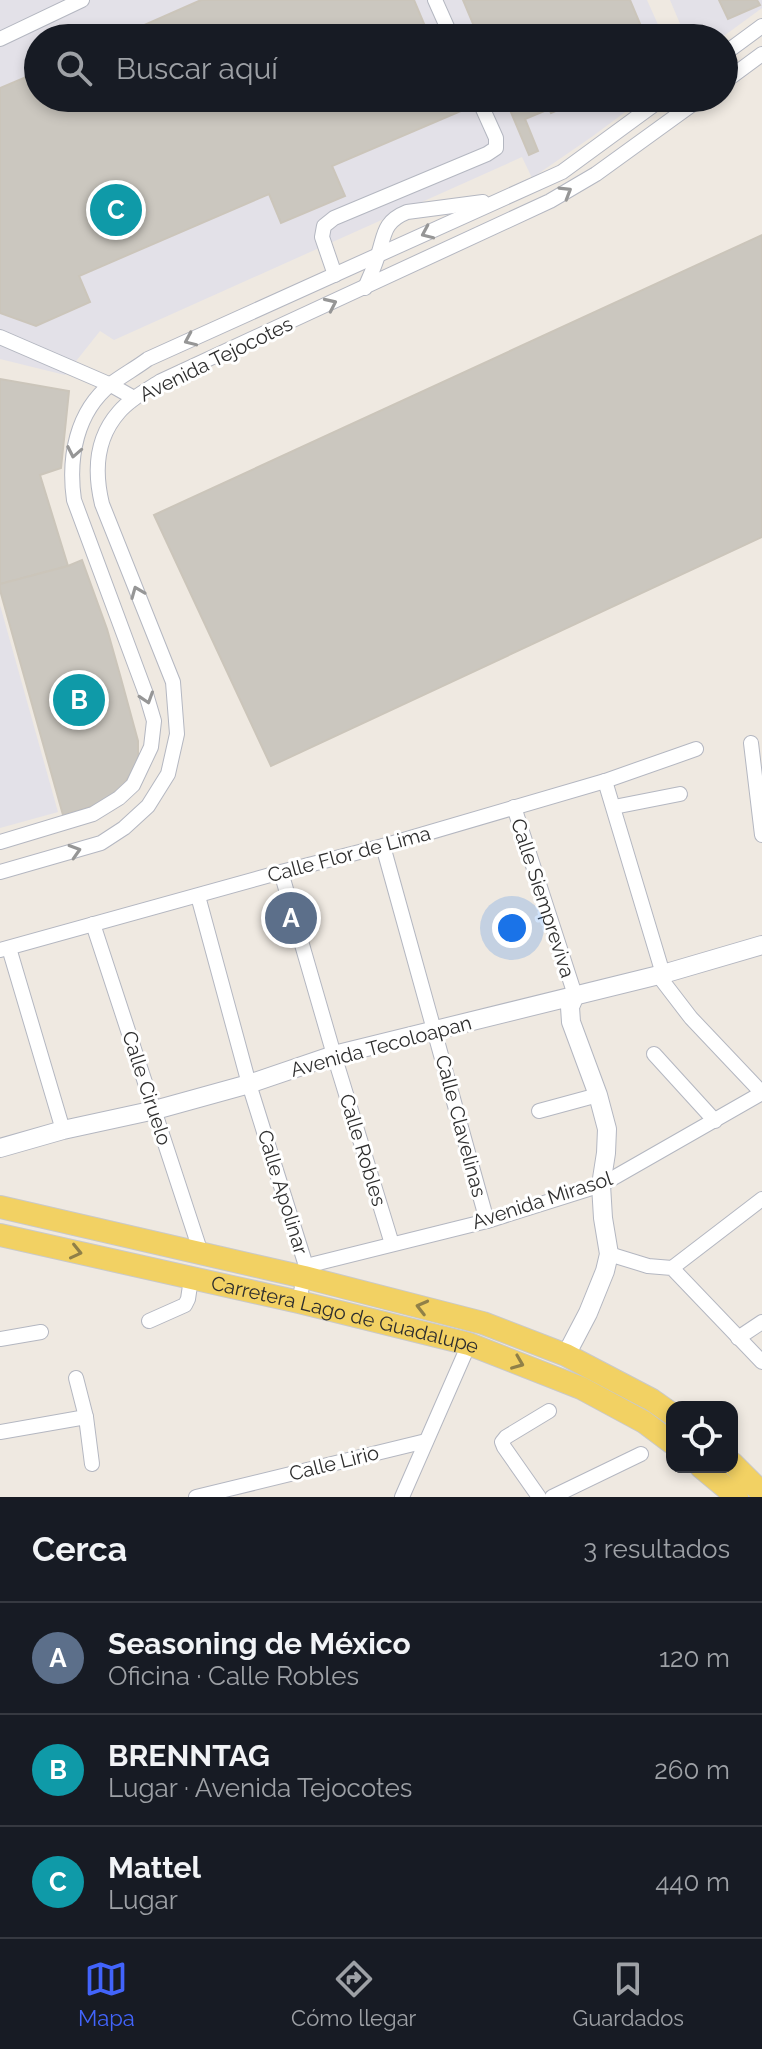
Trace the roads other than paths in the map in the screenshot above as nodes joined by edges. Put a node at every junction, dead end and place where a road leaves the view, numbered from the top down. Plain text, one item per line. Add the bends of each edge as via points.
1 (82, 0) edge
2 (435, 0) edge
3 (32, 24) edge
4 (446, 24) edge
5 (762, 26) edge
6 (24, 28) edge
7 (0, 39) edge
8 (738, 44) edge
9 (762, 54) edge
10 (738, 72) edge
11 (484, 112) edge
12 (644, 112) edge
13 (682, 112) edge
14 (499, 200) junction
15 (379, 255) junction
16 (335, 275) junction
17 (365, 288) junction
18 (0, 337) edge
19 (111, 385) junction
20 (134, 398) junction
21 (751, 743) dead end
22 (696, 749) dead end
23 (605, 781) junction
24 (680, 794) dead end
25 (514, 807) junction
26 (614, 807) junction
27 (762, 835) edge
28 (0, 842) edge
29 (383, 846) junction
30 (0, 872) edge
31 (281, 872) junction
32 (198, 896) junction
33 (93, 924) junction
34 (762, 945) edge
35 (5, 949) edge
36 (660, 975) junction
37 (575, 995) junction
38 (435, 1031) junction
39 (654, 1054) dead end
40 (334, 1055) junction
41 (249, 1084) junction
42 (762, 1093) edge
43 (598, 1095) junction
44 (155, 1110) junction
45 (539, 1111) dead end
46 (715, 1121) junction
47 (63, 1130) junction
48 (0, 1148) edge
49 (601, 1185) junction
50 (762, 1199) edge
51 (0, 1207) edge
52 (487, 1221) junction
53 (0, 1235) edge
54 (392, 1244) junction
55 (201, 1253) junction
56 (609, 1254) junction
57 (672, 1268) junction
58 (305, 1272) junction
59 (191, 1279) junction
60 (299, 1302) junction
61 (149, 1321) dead end
62 (762, 1322) edge
63 (41, 1332) dead end
64 (738, 1338) junction
65 (0, 1339) edge
66 (469, 1344) junction
67 (566, 1355) junction
68 (762, 1362) edge
69 (76, 1378) dead end
70 (666, 1410) edge
71 (549, 1411) dead end
72 (80, 1418) junction
73 (0, 1432) edge
74 (666, 1438) edge
75 (426, 1441) junction
76 (641, 1454) dead end
77 (92, 1464) dead end
78 (738, 1469) edge
79 (708, 1473) edge
80 (762, 1493) edge
81 (196, 1497) edge
82 (402, 1497) edge
83 (539, 1497) edge
84 (552, 1497) edge
85 (737, 1497) edge

1 - 3 street
2 - 4 street
5 - 8 street
6 - 7 street
9 - 10 street
11 - 16 street via 496,148 324,226 322,237
12 - 14 street, Avenida Tejocotes via 562,172
17 -> 13 street, Avenida Tejocotes via 550,201
14 -> 15 street, Avenida Tejocotes
14 - 15 street via 398,215 383,235
15 - 16 street, Avenida Tejocotes
15 - 17 street
16 -> 19 street, Avenida Tejocotes via 148,359
20 -> 17 street, Avenida Tejocotes
18 - 19 street
19 - 20 street
19 -> 28 street, Avenida Tejocotes via 85,414 71,479 74,500 146,694 154,721 151,747 133,785 119,798 93,814
30 -> 20 street, Avenida Tejocotes via 101,843 148,806 168,774 177,734 173,682 97,484 109,426
21 - 27 street
22 - 23 street, Calle Flor de Lima
23 - 25 street, Calle Flor de Lima
23 - 26 street
24 - 26 street
25 - 29 street, Calle Flor de Lima
25 - 37 street, Calle Siempreviva
26 - 36 street
29 - 31 street, Calle Flor de Lima
29 - 38 street, Calle Clavelinas
31 - 32 street, Calle Flor de Lima
31 - 40 street, Calle Robles
32 - 33 street, Calle Flor de Lima
32 - 41 street, Calle Apolinar
33 - 35 street, Calle Flor de Lima
33 - 44 street, Calle Ciruelo
34 - 36 street, Avenida Tecoloapan
35 - 47 street
36 - 37 street, Avenida Tecoloapan
36 - 42 street via 691,1018
37 - 38 street, Avenida Tecoloapan
37 - 43 street, Calle Siempreviva via 571,1022
38 - 40 street, Avenida Tecoloapan
38 - 52 street, Calle Clavelinas
39 - 46 street
40 - 41 street, Avenida Tecoloapan
40 - 54 street, Calle Robles
41 - 44 street, Avenida Tecoloapan
41 - 58 street, Calle Apolinar
42 - 46 street, Avenida Mirasol
43 - 45 street
43 - 49 street, Calle Siempreviva via 607,1129
44 - 47 street, Avenida Tecoloapan
44 - 55 street, Calle Ciruelo
46 - 49 street, Avenida Mirasol
47 - 48 street, Avenida Tecoloapan
49 - 52 street, Avenida Mirasol
49 - 56 street, Calle Siempreviva
50 - 57 street
51 - 55 main road, Carretera Lago de Guadalupe
52 - 54 street, Avenida Mirasol
53 -> 59 main road, Carretera Lago de Guadalupe
54 - 58 street, Avenida Mirasol
55 - 58 main road, Carretera Lago de Guadalupe
56 - 57 street
56 - 67 street, Calle Siempreviva
57 - 64 street
58 - 60 street, Calle Apolinar
67 -> 58 main road, Carretera Lago de Guadalupe via 483,1323
59 - 60 main road, Carretera Lago de Guadalupe
59 - 61 street via 185,1305
60 - 66 main road, Carretera Lago de Guadalupe
62 - 64 street
63 - 65 street
64 - 68 street
66 -> 74 main road, Carretera Lago de Guadalupe via 581,1388
66 - 75 street
67 - 70 main road, Carretera Lago de Guadalupe
69 - 72 street
71 - 83 street via 502,1442
72 - 73 street
72 - 77 street
75 - 81 street, Calle Lirio
75 - 82 street
76 - 84 street
78 - 80 main road
79 - 85 main road

